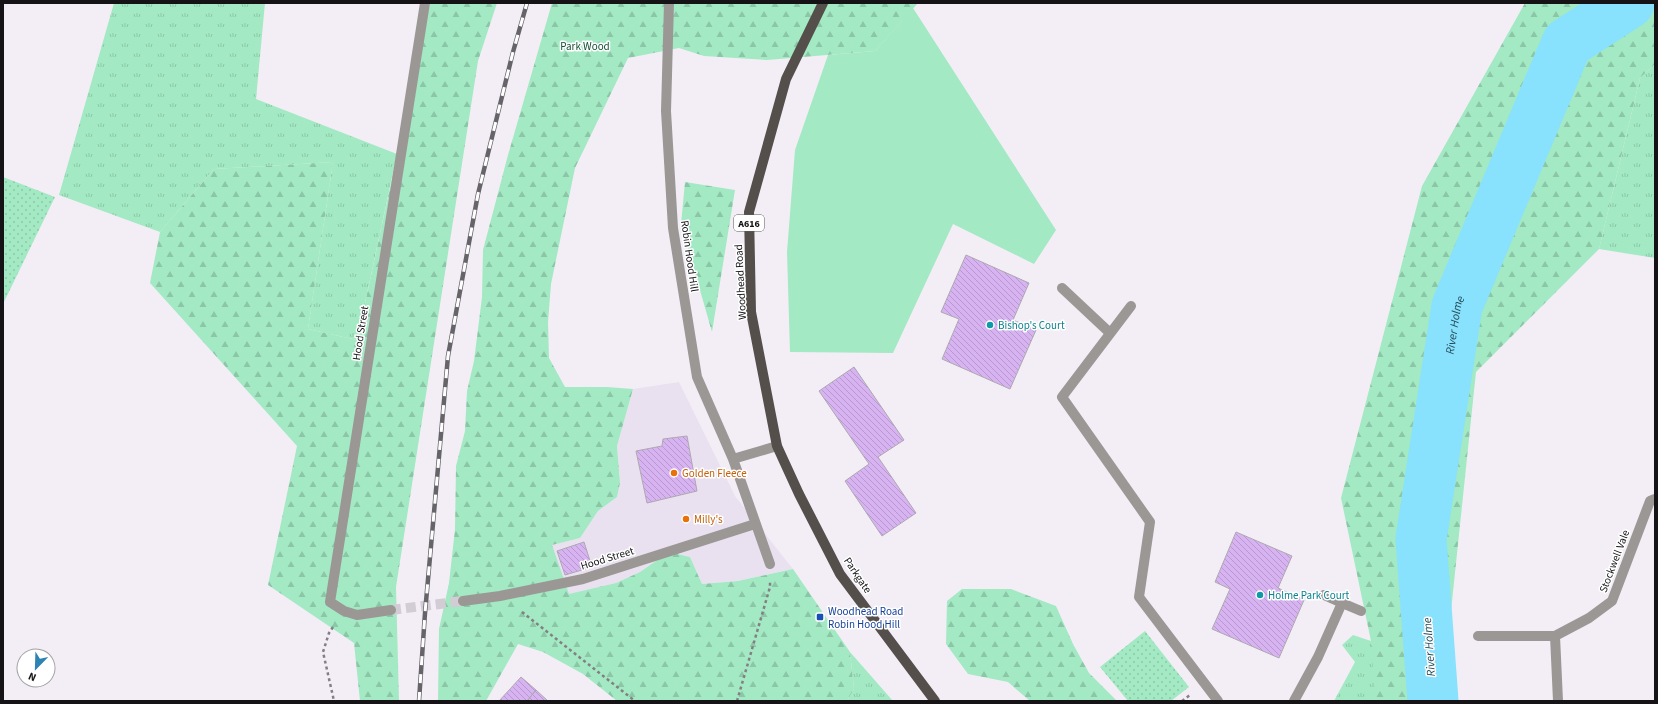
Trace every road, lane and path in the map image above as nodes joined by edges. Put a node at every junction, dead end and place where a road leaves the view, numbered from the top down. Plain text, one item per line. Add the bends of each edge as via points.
1 (424, 3) edge
2 (669, 3) edge
3 (823, 3) edge
4 (1062, 288) dead end
5 (1132, 306) dead end
6 (1110, 333) junction
7 (777, 446) junction
8 (733, 459) junction
9 (799, 494) joint
10 (1655, 499) edge
11 (755, 524) junction
12 (770, 564) joint
13 (1324, 595) dead end
14 (500, 596) junction
15 (463, 601) tunnel mouth
16 (1342, 603) junction
17 (392, 610) tunnel mouth
18 (344, 611) junction
19 (1361, 611) dead end
20 (1478, 636) dead end
21 (1556, 636) junction
22 (334, 701) edge
23 (635, 701) edge
24 (737, 701) edge
25 (935, 701) edge
26 (1218, 701) edge
27 (1294, 701) edge
28 (1558, 701) edge

1 - 18 street, Hood Street via 330,602
2 - 8 street, Robin Hood Hill via 666,111 673,228 697,377
3 - 7 main road, Woodhead Road / A616 via 786,79 749,212 751,312
4 - 6 street
5 - 6 street
6 - 26 street via 1062,397 1150,522 1139,597
7 - 8 street
7 - 9 main road, Woodhead Road / A616
8 - 11 street, Robin Hood Hill
9 - 25 main road, Parkgate / A616 via 840,574
10 - 21 street, Stockwell Vale via 1650,501 1612,601 1589,618
11 - 12 street, Robin Hood Hill
11 - 14 street, Hood Street via 583,579
12 - 24 path via 770,587
13 - 16 street
14 - 15 street, Hood Street
14 - 23 path via 529,616
16 - 19 street
16 - 27 street via 1318,657
17 - 18 street via 357,615
18 - 22 path via 329,633 323,652
20 - 21 street
21 - 28 street

